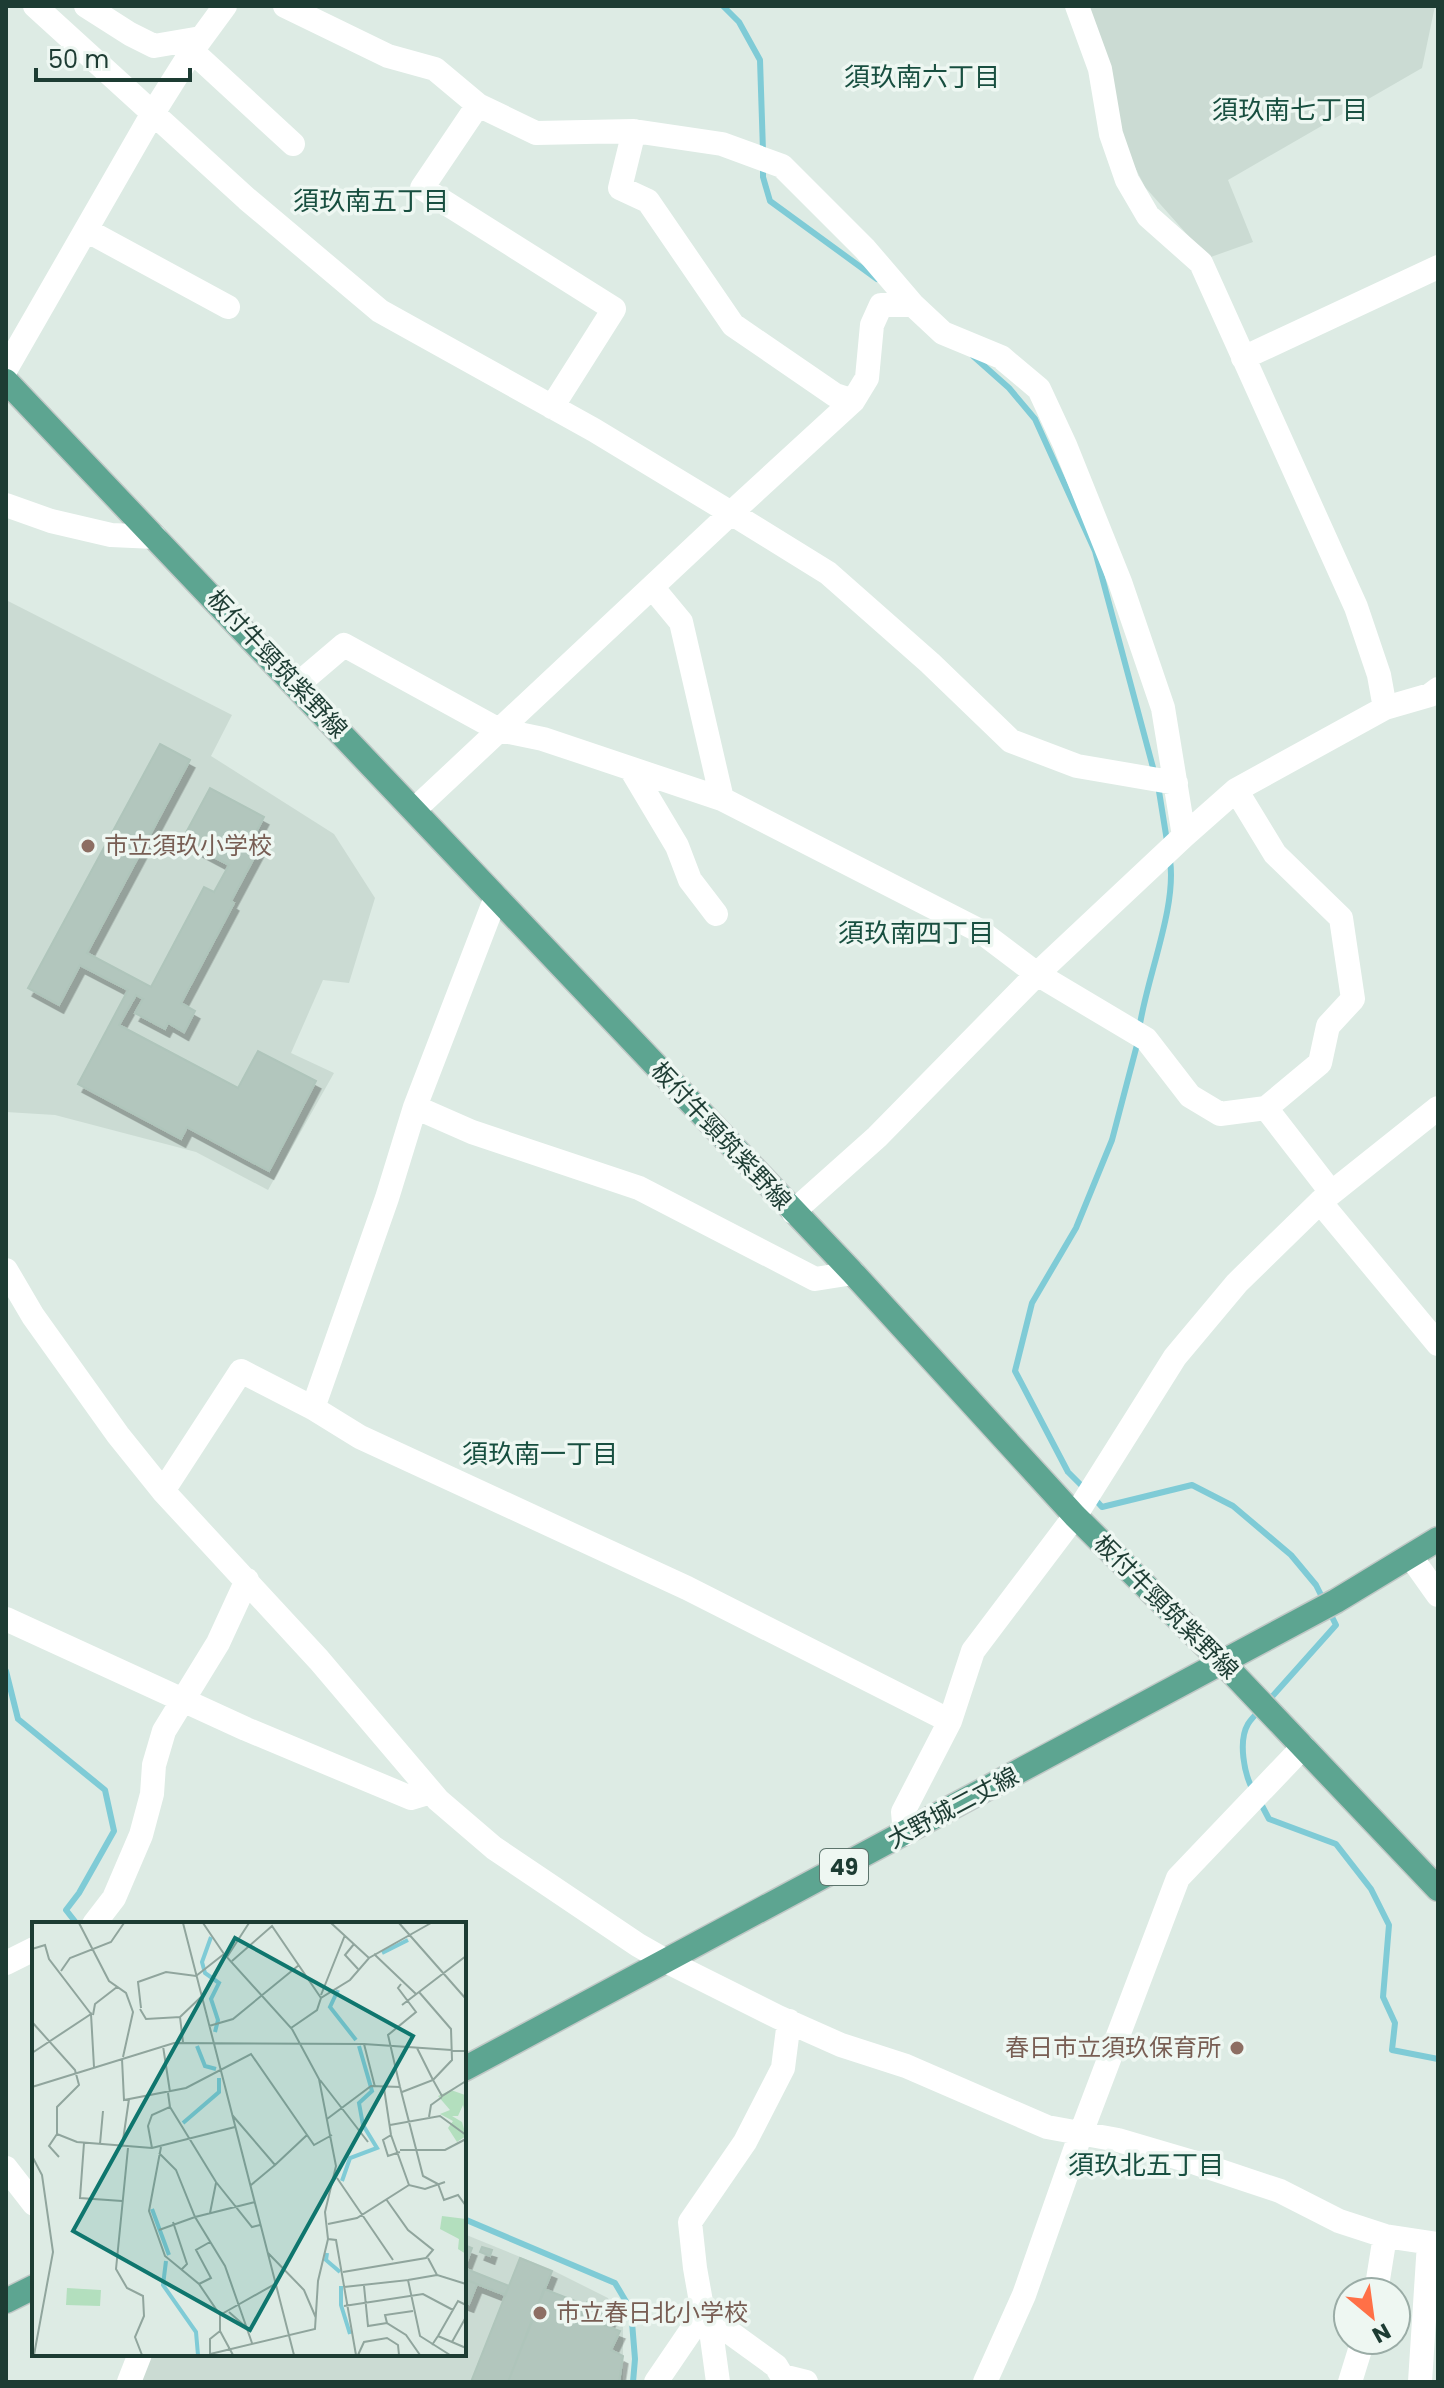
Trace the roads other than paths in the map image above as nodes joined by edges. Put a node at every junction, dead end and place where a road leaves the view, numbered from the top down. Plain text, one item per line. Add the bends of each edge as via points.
1 (35, 6) edge
2 (86, 6) edge
3 (225, 6) edge
4 (285, 6) edge
5 (1077, 6) edge
6 (196, 44) junction
7 (478, 105) junction
8 (153, 113) junction
9 (634, 131) junction
10 (293, 144) dead end
11 (86, 230) junction
12 (1438, 267) edge
13 (913, 305) junction
14 (228, 307) dead end
15 (1243, 358) junction
16 (6, 369) edge
17 (6, 381) edge
18 (853, 401) junction
19 (552, 407) junction
20 (6, 505) edge
21 (731, 513) junction
22 (155, 537) junction
23 (652, 587) junction
24 (297, 685) junction
25 (1435, 696) edge
26 (1385, 708) junction
27 (499, 730) junction
28 (631, 769) junction
29 (1176, 783) junction
30 (1236, 790) junction
31 (722, 799) junction
32 (414, 810) junction
33 (1184, 836) junction
34 (496, 897) junction
35 (716, 914) dead end
36 (1037, 974) junction
37 (415, 1107) junction
38 (1266, 1108) junction
39 (1438, 1108) edge
40 (1326, 1197) junction
41 (793, 1212) junction
42 (6, 1270) edge
43 (853, 1273) junction
44 (1438, 1344) edge
45 (313, 1408) junction
46 (163, 1491) junction
47 (1075, 1516) junction
48 (1438, 1539) edge
49 (1411, 1557) junction
50 (247, 1580) junction
51 (1438, 1595) edge
52 (6, 1619) edge
53 (1223, 1663) junction
54 (183, 1699) junction
55 (950, 1721) junction
56 (1303, 1747) junction
57 (431, 1792) junction
58 (905, 1834) junction
59 (1438, 1889) edge
60 (96, 1922) edge
61 (32, 1950) edge
62 (666, 1961) junction
63 (6, 1963) edge
64 (789, 2021) junction
65 (466, 2068) edge
66 (1081, 2133) junction
67 (6, 2168) edge
68 (32, 2201) edge
69 (1385, 2236) junction
70 (1434, 2244) edge
71 (1379, 2276) edge
72 (32, 2288) edge
73 (6, 2301) edge
74 (708, 2317) junction
75 (139, 2356) edge
76 (1358, 2356) edge
77 (129, 2382) edge
78 (656, 2382) edge
79 (718, 2382) edge
80 (806, 2382) edge
81 (985, 2382) edge
82 (1350, 2382) edge
83 (1420, 2382) edge

1 - 8 street
2 - 6 street via 154,46
3 - 6 street
4 - 7 street via 388,56 435,69
5 - 15 street via 1100,69 1111,134 1127,180 1148,216 1201,263
6 - 8 street
6 - 10 street
7 - 9 street via 536,133
7 - 19 street via 422,188 614,309
8 - 11 street
8 - 19 street via 380,311
9 - 13 street via 722,144 782,166
9 - 18 street via 620,188 648,201 733,325 835,395
11 - 14 street
11 - 16 street
12 - 15 street
13 - 18 street via 881,305 872,325 867,378
13 - 29 street via 943,333 1001,357 1039,389 1120,582 1163,708
15 - 26 street via 1356,607
17 - 22 main road, 板付牛頸筑紫野線
18 - 21 street
19 - 21 street
20 - 22 street via 111,535
21 - 23 street
21 - 29 street via 828,573 1011,741 1077,766
22 - 24 main road, 板付牛頸筑紫野線
23 - 27 street
23 - 31 street via 681,622
24 - 27 street via 344,645
24 - 32 main road, 板付牛頸筑紫野線
25 - 26 street
26 - 30 street
27 - 28 street
27 - 32 street
28 - 31 street
28 - 35 street via 677,846 690,880
29 - 33 street
30 - 33 street
30 - 38 street via 1275,854 1341,918 1353,999 1328,1026 1320,1063
31 - 36 street via 980,931
32 - 34 main road, 板付牛頸筑紫野線
33 - 36 street
34 - 37 street
34 - 41 main road, 板付牛頸筑紫野線
36 - 38 street via 1146,1039 1190,1096 1220,1114
36 - 41 street via 877,1137
37 - 43 street via 472,1132 639,1188 815,1279
37 - 45 street
38 - 40 street
39 - 40 street
40 - 44 street
40 - 47 street via 1237,1283 1175,1357
41 - 43 main road, 板付牛頸筑紫野線
42 - 46 street via 33,1316
43 - 47 main road, 板付牛頸筑紫野線
45 - 46 street via 241,1371
45 - 55 street via 360,1437 687,1588
46 - 50 street
47 - 53 main road, 板付牛頸筑紫野線
47 - 55 street via 973,1651
48 - 49 main road, 大野城二丈線 / 49
49 - 51 street
49 - 53 main road, 大野城二丈線 / 49
50 - 54 street via 218,1643
50 - 57 street
52 - 54 street
53 - 56 main road, 板付牛頸筑紫野線
53 - 58 main road, 大野城二丈線 / 49
54 - 57 street via 411,1798
54 - 60 street via 164,1731 141,1835 114,1898
55 - 58 street via 903,1812
56 - 59 main road, 板付牛頸筑紫野線
56 - 66 street via 1178,1878
57 - 62 street via 494,1848
58 - 62 main road, 大野城二丈線 / 49
61 - 63 street
62 - 64 street
62 - 65 main road, 大野城二丈線 / 49
64 - 66 street via 1047,2127
64 - 74 street via 783,2068 745,2142 690,2222
66 - 69 street via 1280,2191 1339,2221
66 - 81 street via 1024,2295
67 - 68 street
69 - 70 street
69 - 71 street
70 - 83 street
72 - 73 main road
74 - 78 street
74 - 79 street
74 - 80 street via 776,2366 782,2376
75 - 77 street
76 - 82 street

